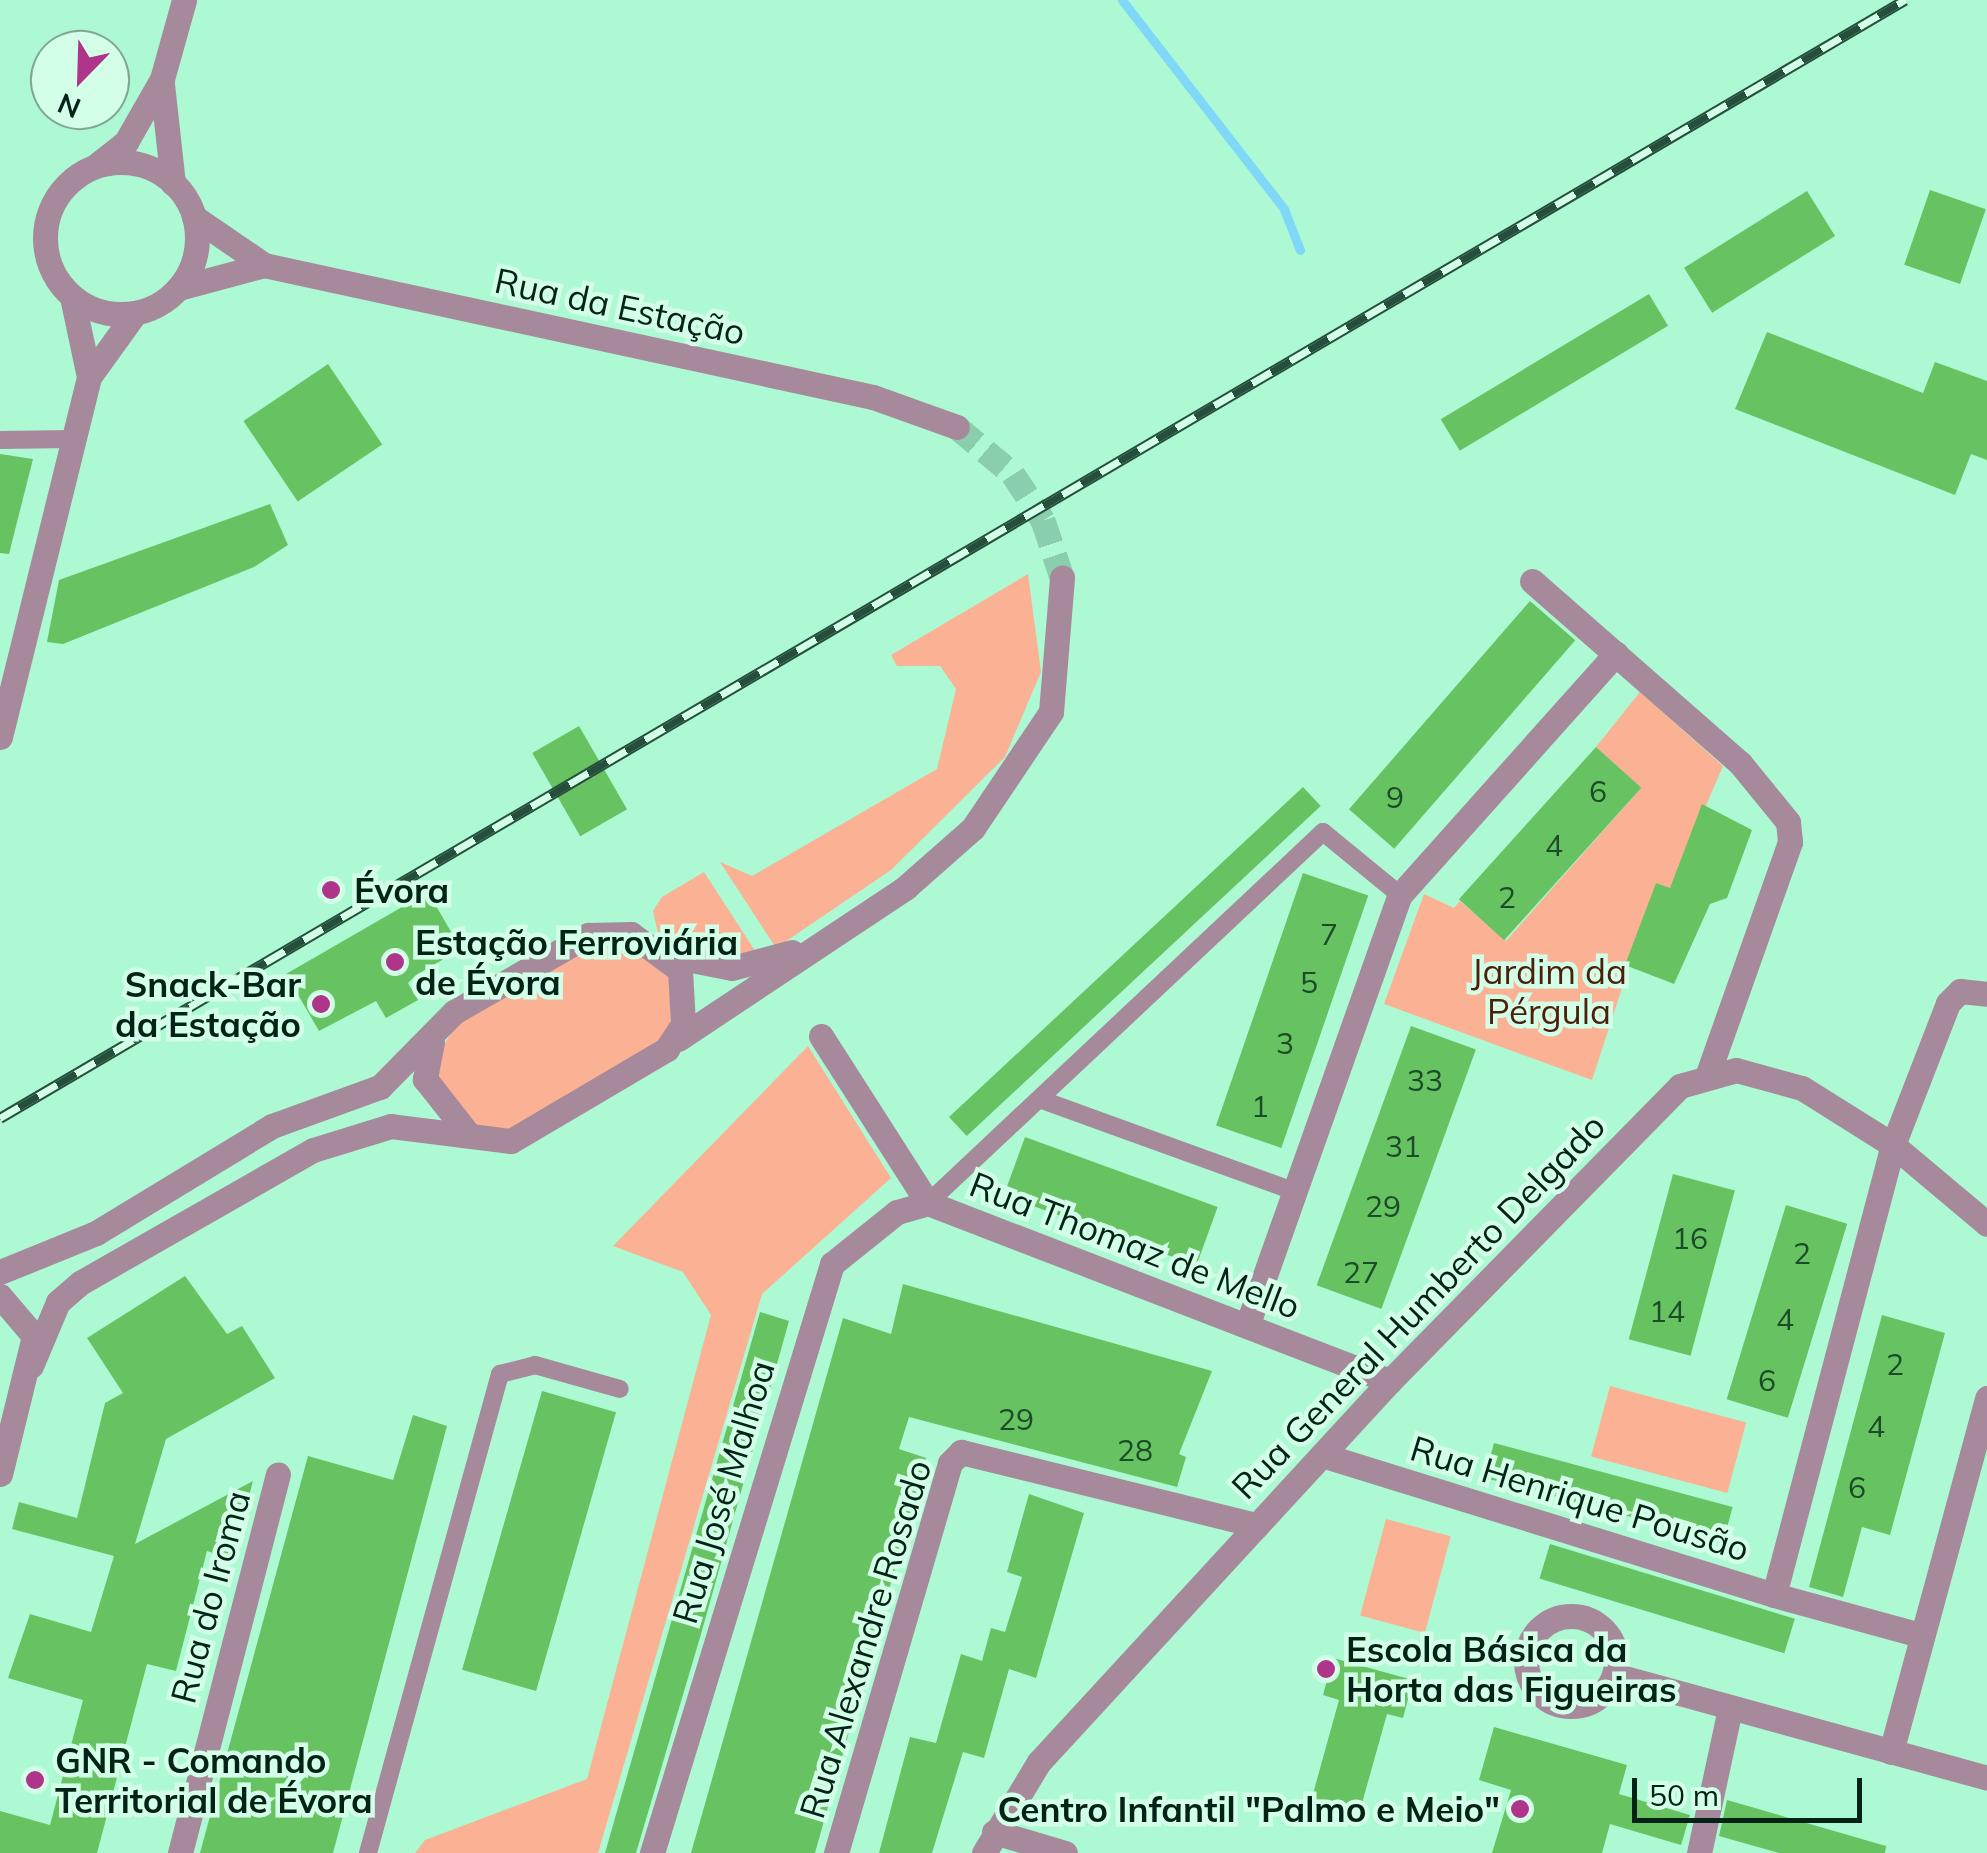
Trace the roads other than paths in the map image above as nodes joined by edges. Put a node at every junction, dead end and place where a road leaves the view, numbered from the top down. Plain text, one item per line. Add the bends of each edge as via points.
1 (184, 0) edge
2 (162, 79) junction
3 (95, 166) junction
4 (173, 183) junction
5 (194, 216) junction
6 (264, 264) junction
7 (179, 288) junction
8 (72, 296) junction
9 (135, 313) junction
10 (89, 378) junction
11 (957, 428) tunnel mouth
12 (74, 439) junction
13 (0, 440) edge
14 (1062, 577) tunnel mouth
15 (1532, 581) dead end
16 (1616, 653) junction
17 (0, 737) edge
18 (1400, 894) junction
19 (820, 942) junction
20 (665, 954) junction
21 (1987, 994) edge
22 (442, 1025) junction
23 (821, 1036) dead end
24 (678, 1039) junction
25 (1708, 1074) junction
26 (1042, 1100) junction
27 (473, 1136) junction
28 (1893, 1145) junction
29 (1294, 1192) junction
30 (928, 1203) junction
31 (1987, 1224) edge
32 (0, 1272) edge
33 (0, 1296) edge
34 (1246, 1326) junction
35 (31, 1366) junction
36 (1390, 1381) junction
37 (620, 1389) dead end
38 (1987, 1398) edge
39 (1322, 1455) junction
40 (0, 1474) edge
41 (278, 1474) dead end
42 (1256, 1525) junction
43 (1774, 1595) junction
44 (1920, 1635) junction
45 (1614, 1676) dead end
46 (1730, 1708) junction
47 (1891, 1752) junction
48 (1987, 1778) edge
49 (989, 1843) edge
50 (180, 1853) edge
51 (368, 1853) edge
52 (652, 1853) edge
53 (836, 1853) edge
54 (1066, 1853) edge
55 (1699, 1853) edge

1 - 2 street
2 - 3 street via 126,142
2 - 4 street
3 - 4 street via 133,163
3 - 8 street via 68,183 48,216 46,254
4 - 5 street
5 - 6 street, Rua da Estação
5 - 7 street via 196,253
6 - 7 street, Rua da Estação
6 - 11 street, Rua da Estação via 873,397
7 - 9 street
8 - 9 street
8 - 10 street
9 - 10 street
10 - 12 street
12 - 13 lane
12 - 17 street
14 - 19 street via 1060,676 1028,758 919,876
15 - 16 street
16 - 18 street
16 - 25 street via 1740,763 1788,822 1790,842
18 - 26 lane via 1323,832
18 - 29 street
19 - 20 street via 742,967
19 - 24 street
20 - 22 street via 631,934 588,935
20 - 24 street via 684,980
21 - 28 street, Rua Henrique Pousão via 1960,991 1948,1002
22 - 27 street via 424,1080 436,1104
22 - 32 street via 380,1087 272,1126 96,1233
23 - 30 street, Rua Thomaz de Mello
24 - 27 street via 512,1141
25 - 28 street via 1765,1073
25 - 36 street, Rua General Humberto Delgado via 1680,1086
26 - 29 lane
26 - 30 lane
27 - 35 street via 391,1126 252,1181 80,1283 58,1302
28 - 31 street
28 - 43 street, Rua Henrique Pousão
29 - 34 street
30 - 34 street, Rua Thomaz de Mello
30 - 52 street, Rua José Malhoa via 898,1212 832,1264
33 - 35 street via 34,1336
34 - 36 street, Rua Thomaz de Mello
35 - 40 street
36 - 39 street, Rua General Humberto Delgado
37 - 51 lane via 535,1365 500,1374
38 - 44 street
39 - 42 street, Rua General Humberto Delgado
39 - 43 street, Rua Henrique Pousão
41 - 50 street, Rua do Iroma
42 - 49 street, Rua General Humberto Delgado via 1039,1762
42 - 53 street, Rua Alexandre Rosado via 961,1452
43 - 44 street
44 - 47 street
45 - 46 street
46 - 47 street
46 - 55 street
47 - 48 street
49 - 54 street

